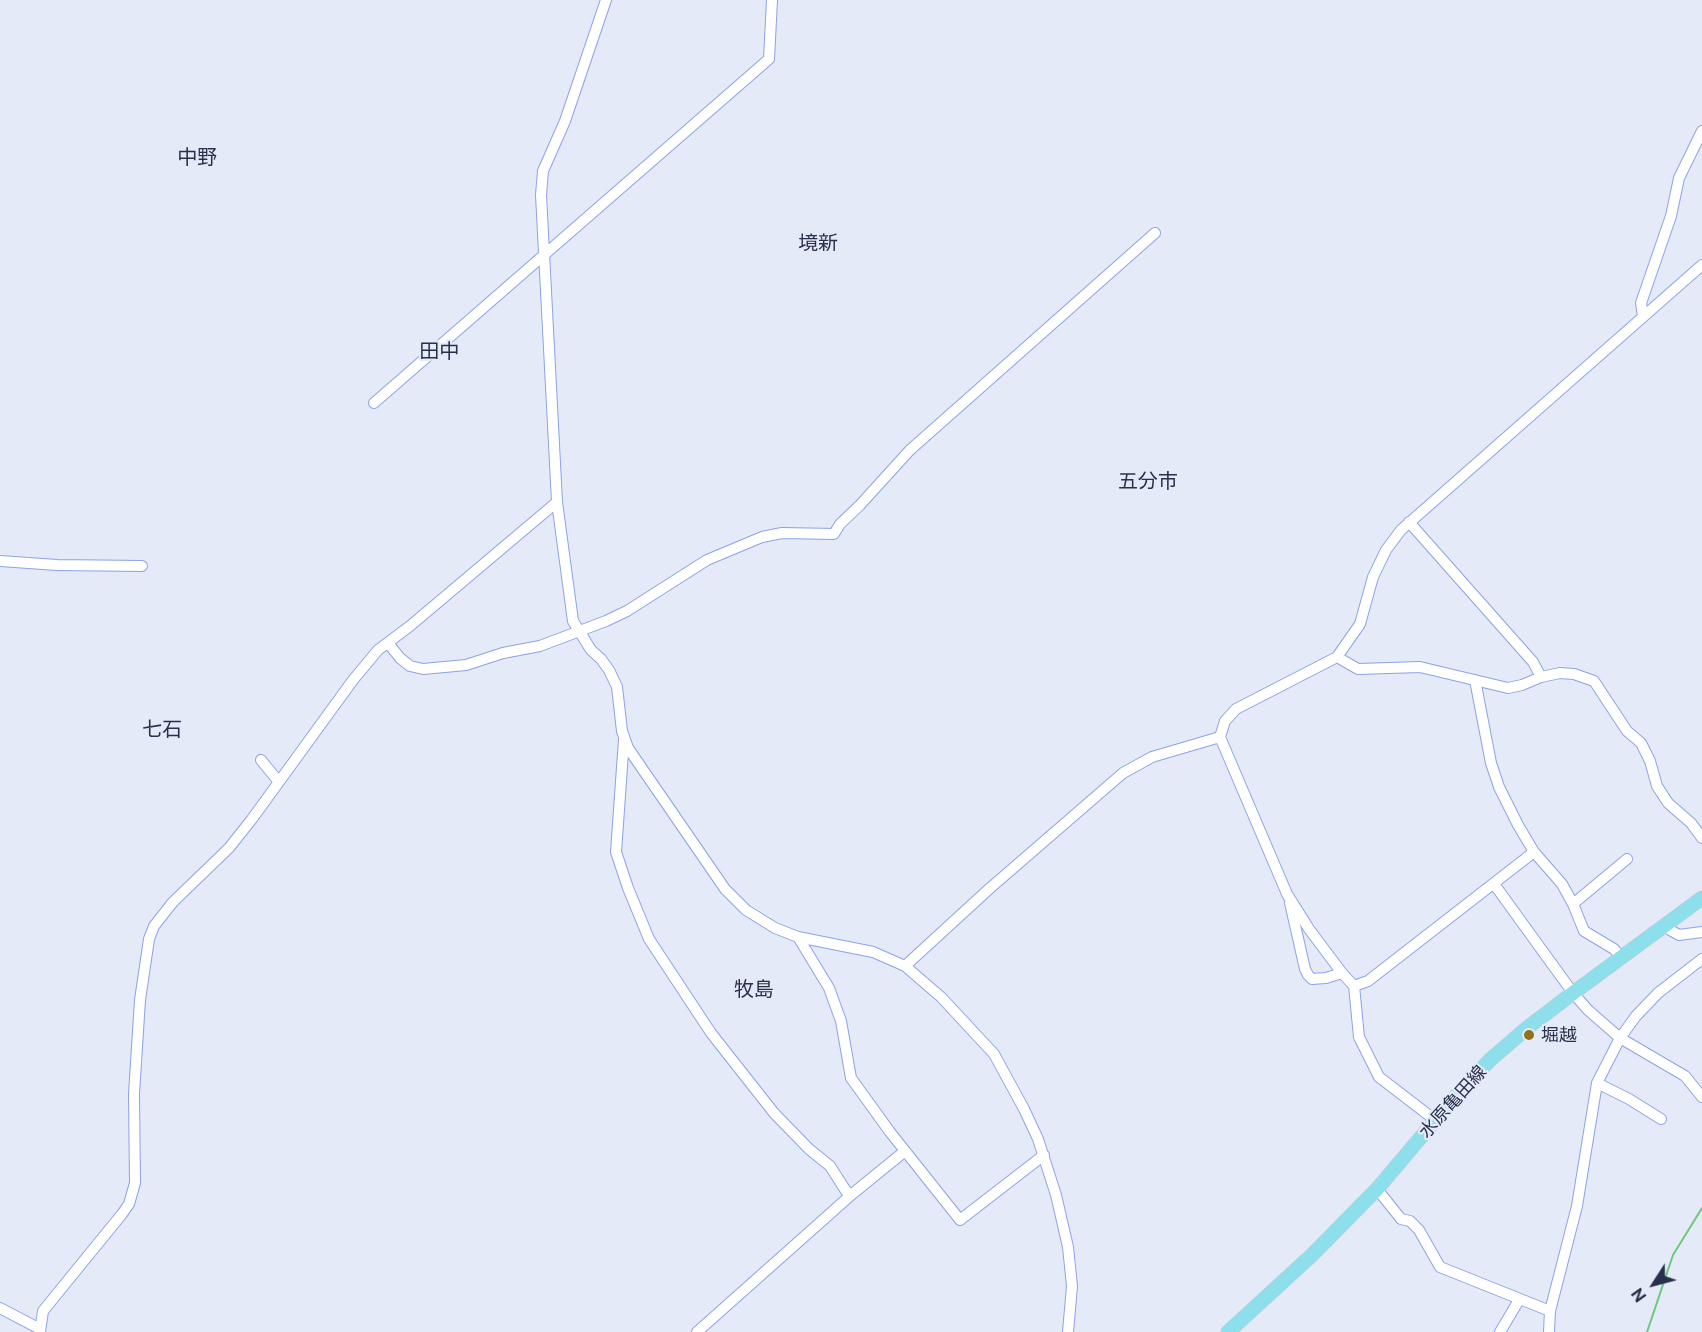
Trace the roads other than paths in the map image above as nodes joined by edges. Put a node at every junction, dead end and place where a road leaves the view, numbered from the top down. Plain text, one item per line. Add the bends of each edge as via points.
1 (606, 0) edge
2 (772, 0) edge
3 (1702, 131) edge
4 (1155, 233) dead end
5 (543, 255) junction
6 (1702, 265) edge
7 (1643, 316) junction
8 (374, 403) dead end
9 (557, 502) junction
10 (1409, 522) junction
11 (0, 561) edge
12 (142, 566) dead end
13 (579, 632) junction
14 (388, 643) junction
15 (1337, 657) junction
16 (1540, 677) junction
17 (1475, 680) junction
18 (624, 736) junction
19 (1220, 737) junction
20 (261, 760) dead end
21 (279, 782) junction
22 (1702, 838) edge
23 (1533, 852) junction
24 (1627, 858) dead end
25 (1494, 884) junction
26 (1287, 894) junction
27 (1702, 898) edge
28 (1573, 904) junction
29 (1667, 924) junction
30 (1702, 932) edge
31 (798, 937) junction
32 (1621, 957) junction
33 (1702, 959) edge
34 (905, 966) junction
35 (1341, 973) junction
36 (1354, 986) junction
37 (1573, 993) junction
38 (1620, 1038) junction
39 (1597, 1083) junction
40 (1702, 1097) edge
41 (1661, 1119) dead end
42 (1435, 1120) junction
43 (905, 1151) junction
44 (1044, 1155) junction
45 (1377, 1189) junction
46 (851, 1195) junction
47 (1519, 1300) junction
48 (0, 1308) edge
49 (1550, 1311) junction
50 (40, 1331) edge
51 (697, 1332) edge
52 (1068, 1332) edge
53 (1228, 1332) edge
54 (1500, 1332) edge
55 (1549, 1332) edge

1 - 5 street via 565,121 543,171
2 - 5 street via 768,59
3 - 7 street via 1679,178 1671,216 1641,303
4 - 13 street via 910,450 834,534 782,533 762,537 707,560 627,611
5 - 8 street
5 - 9 street
6 - 7 street
7 - 10 street
9 - 13 street via 570,613
9 - 14 street
10 - 15 street via 1386,550 1373,577 1360,624
10 - 16 street via 1533,662
11 - 12 street
13 - 14 street via 466,664 423,669 410,666
13 - 18 street via 609,670 617,687
14 - 21 street via 353,680
15 - 17 street via 1358,669 1420,667
15 - 19 street via 1236,709 1225,721
16 - 17 street via 1508,688
16 - 22 street via 1574,674 1594,681 1627,731 1641,743 1657,786 1668,803
17 - 23 street via 1499,787
18 - 31 street via 726,889 746,910
18 - 46 street via 616,852 649,939 711,1033 774,1113 830,1166
19 - 26 street
19 - 34 street via 1152,757 1124,773
20 - 21 street
21 - 50 street via 229,848 154,926 140,1000 134,1094 135,1183 125,1209 43,1311
23 - 25 street
23 - 28 street via 1562,884
24 - 28 street
25 - 36 street via 1368,981
25 - 37 street
26 - 35 street
26 - 35 street via 1308,975 1319,979
27 - 29 main road, 水原亀田線
28 - 32 street via 1584,931
29 - 30 street via 1679,935
29 - 32 main road, 水原亀田線
31 - 34 street via 873,952
31 - 43 street via 829,988 851,1078
32 - 37 main road, 水原亀田線
33 - 38 street via 1658,993
34 - 44 street via 989,1047 1024,1109
35 - 36 street
36 - 42 street via 1359,1037 1379,1077
37 - 38 street
37 - 42 main road, 水原亀田線 via 1491,1059
38 - 39 street
38 - 40 street via 1685,1076
39 - 41 street
39 - 49 street via 1577,1206
42 - 45 main road, 水原亀田線
43 - 44 street via 960,1220
43 - 46 street
44 - 52 street via 1068,1247
45 - 47 street via 1401,1220 1410,1221 1419,1230 1440,1267
45 - 53 main road, 水原亀田線
46 - 51 street
47 - 49 street
47 - 54 street
48 - 50 street
49 - 55 street

